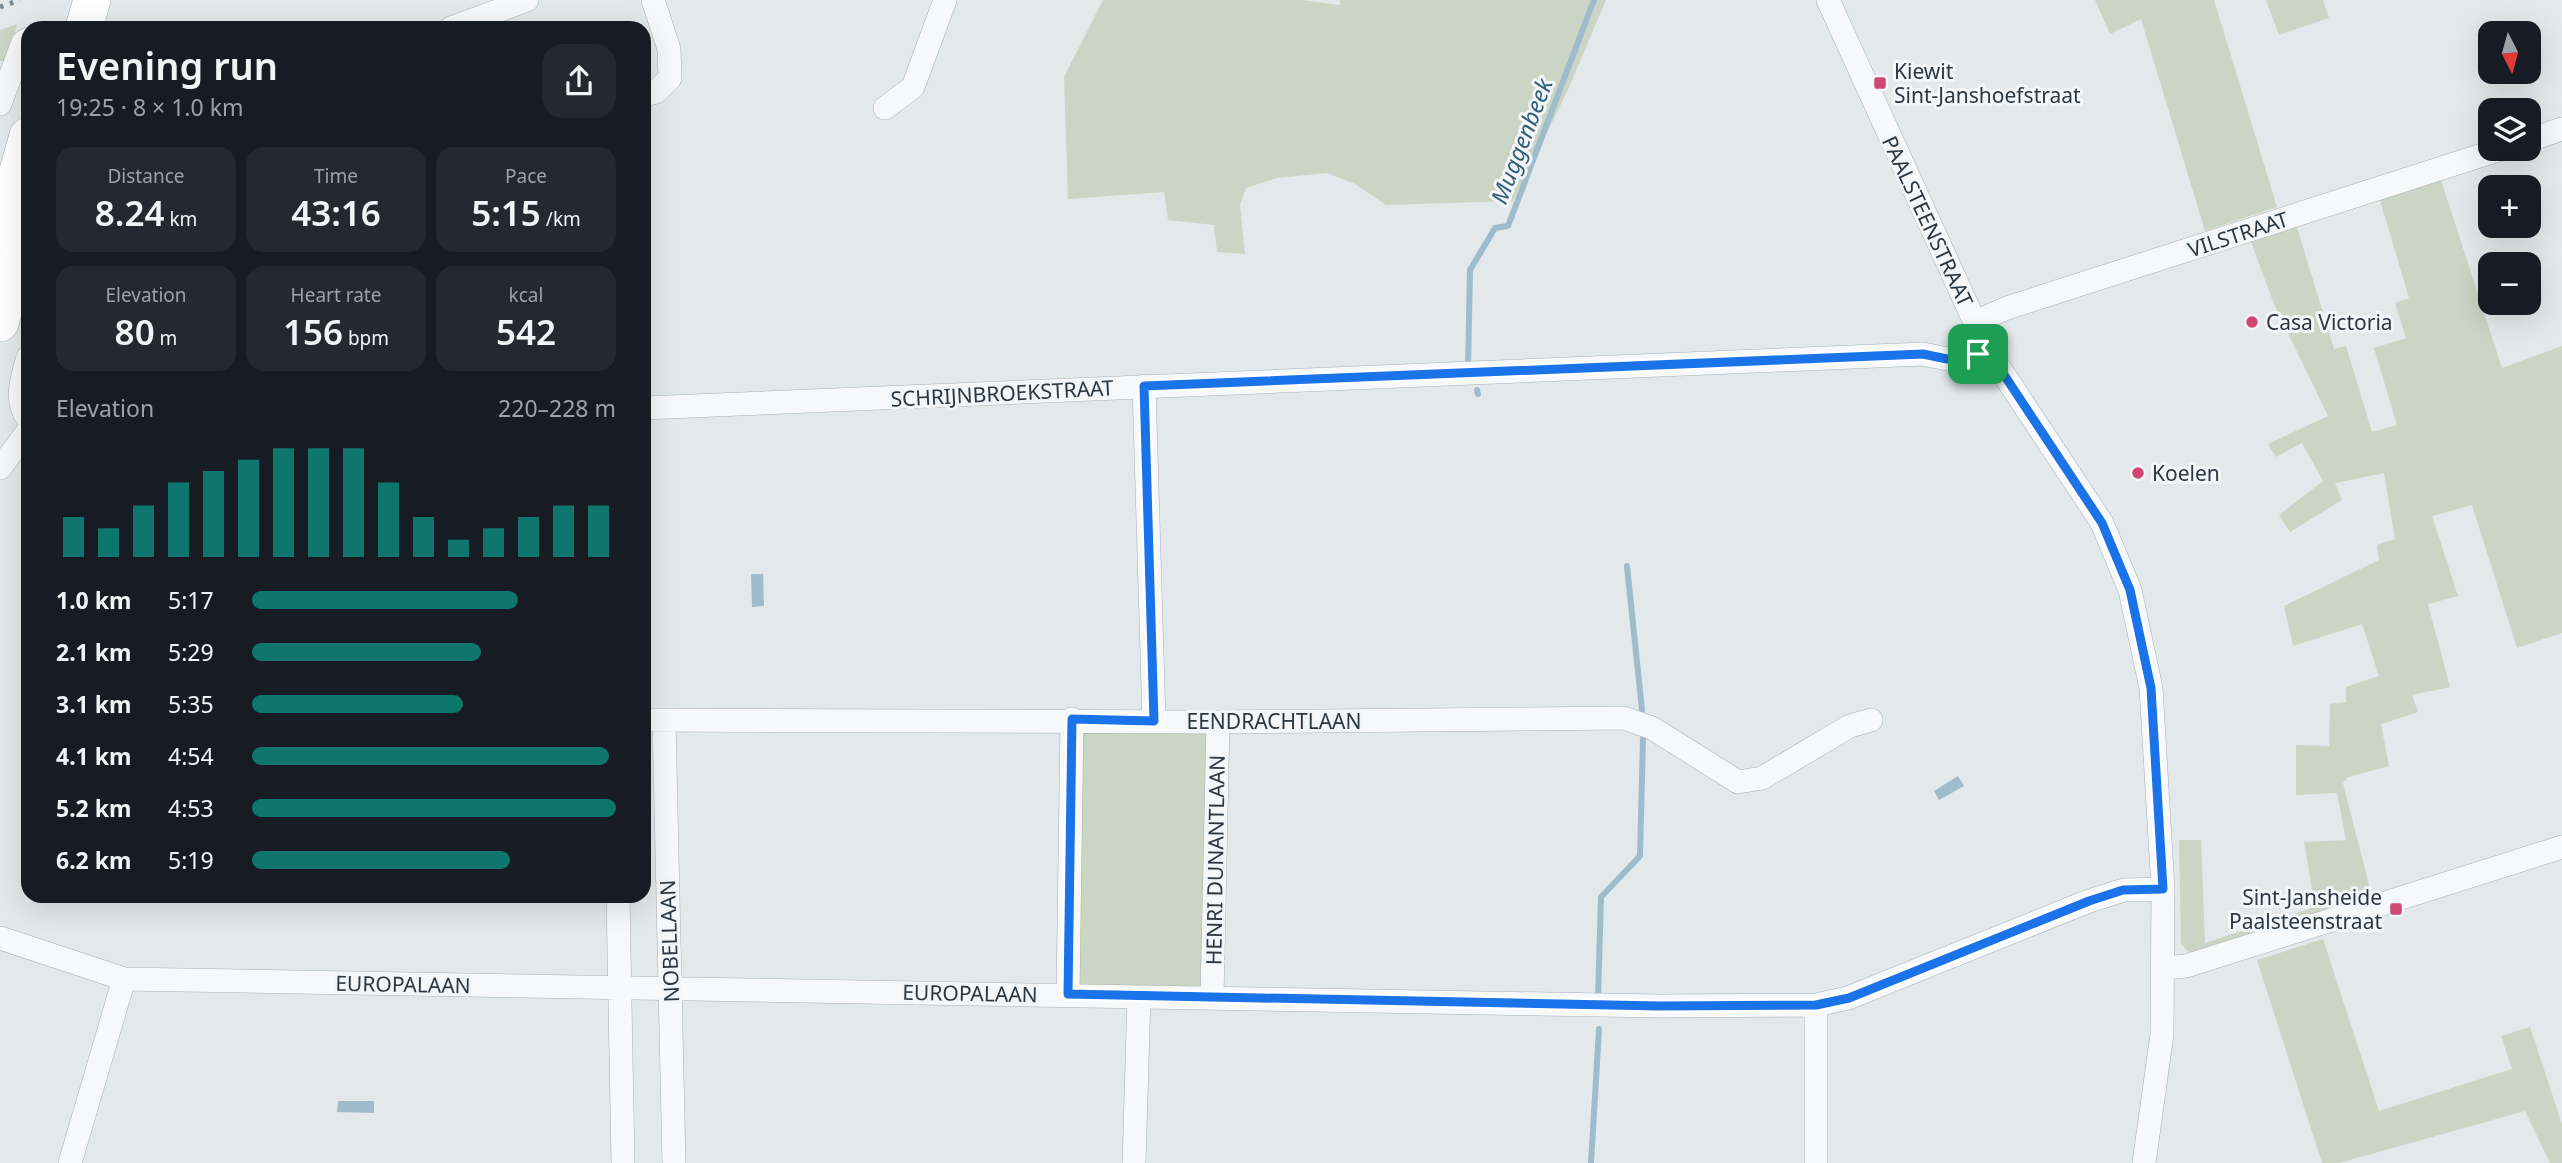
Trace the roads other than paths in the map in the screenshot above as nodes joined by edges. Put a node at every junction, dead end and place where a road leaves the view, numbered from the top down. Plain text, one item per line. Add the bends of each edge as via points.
1 (66, 0) edge
2 (92, 0) edge
3 (527, 0) edge
4 (653, 0) edge
5 (945, 0) edge
6 (1828, 0) edge
7 (61, 21) edge
8 (86, 21) edge
9 (470, 21) edge
10 (21, 46) edge
11 (651, 93) edge
12 (0, 104) edge
13 (885, 108) dead end
14 (2562, 129) edge
15 (2541, 136) edge
16 (2478, 156) edge
17 (21, 160) edge
18 (0, 235) edge
19 (21, 249) edge
20 (1975, 322) junction
21 (0, 323) edge
22 (1987, 349) junction
23 (1144, 386) junction
24 (651, 408) edge
25 (21, 440) edge
26 (0, 468) edge
27 (1072, 719) junction
28 (654, 720) edge
29 (1871, 720) dead end
30 (1154, 721) junction
31 (1219, 722) junction
32 (2562, 847) edge
33 (2163, 889) junction
34 (618, 903) edge
35 (4, 938) edge
36 (2164, 968) junction
37 (124, 979) junction
38 (620, 987) junction
39 (670, 989) junction
40 (1068, 994) junction
41 (1139, 997) junction
42 (1212, 998) junction
43 (1816, 1005) junction
44 (70, 1163) edge
45 (623, 1163) edge
46 (674, 1163) edge
47 (1134, 1163) edge
48 (1816, 1163) edge
49 (2144, 1163) edge

1 - 7 main road
2 - 8 main road
3 - 9 street
4 - 11 street via 669,49 670,78
5 - 13 street via 913,87
6 - 20 street, PAALSTEENSTRAAT
10 - 12 street
14 - 15 street
16 - 20 street, VILSTRAAT
17 - 18 main road
19 - 21 main road
20 - 22 street, PAALSTEENSTRAAT
22 - 23 street, SCHRIJNBROEKSTRAAT via 1947,359 1923,354
22 - 33 street, PAALSTEENSTRAAT via 2102,523 2130,590 2151,688
23 - 24 street, SCHRIJNBROEKSTRAAT
23 - 30 street
25 - 26 street
27 - 28 street, EENDRACHTLAAN
27 - 30 street, EENDRACHTLAAN
27 - 40 street
28 - 39 street, NOBELLAAN
29 - 31 street, EENDRACHTLAAN via 1850,726 1762,778 1738,782 1652,727 1624,718
30 - 31 street, EENDRACHTLAAN
31 - 42 street, HENRI DUNANTLAAN
32 - 36 street via 2186,966
33 - 36 street, PAALSTEENSTRAAT
33 - 43 street, EUROPALAAN via 2123,890 2089,901 1849,998
34 - 38 street
35 - 37 street, EUROPALAAN
36 - 49 street, PAALSTEENSTRAAT via 2162,1034
37 - 38 street, EUROPALAAN
37 - 44 street
38 - 39 street, EUROPALAAN
38 - 45 street
39 - 40 street, EUROPALAAN
39 - 46 street, NOBELLAAN
40 - 41 street, EUROPALAAN
41 - 42 street, EUROPALAAN
41 - 47 street
42 - 43 street, EUROPALAAN
43 - 48 street

